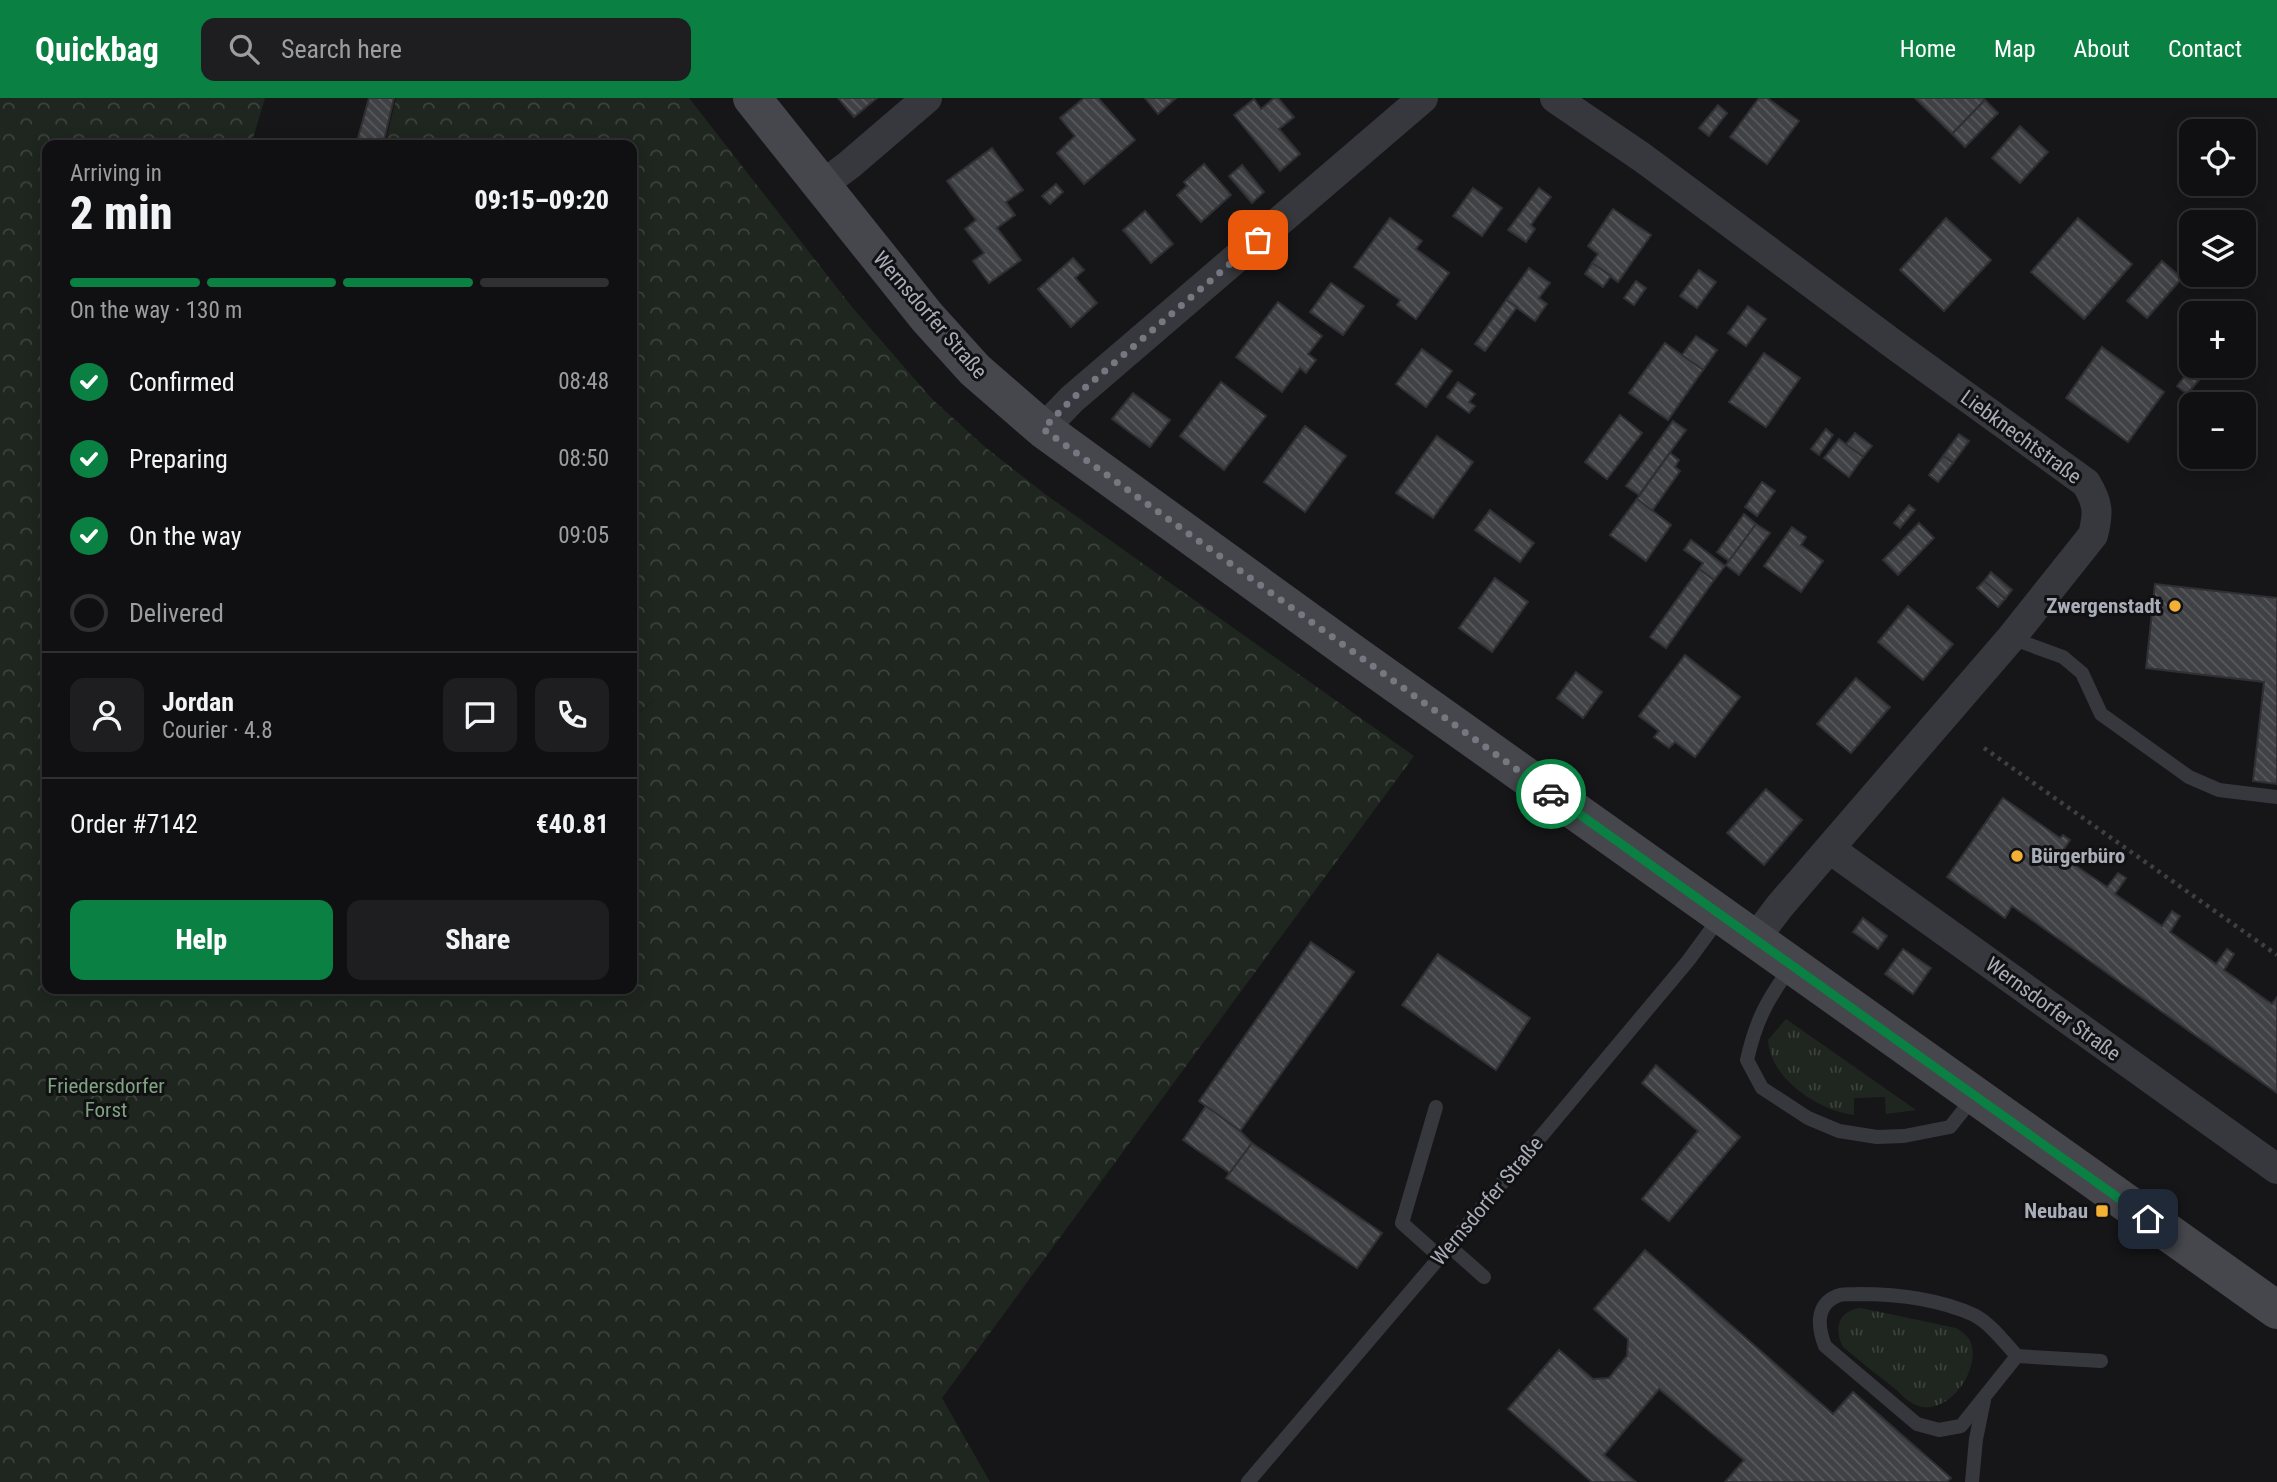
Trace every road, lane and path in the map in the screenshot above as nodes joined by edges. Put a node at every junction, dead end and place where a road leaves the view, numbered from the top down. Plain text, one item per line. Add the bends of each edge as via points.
1 (752, 98) edge
2 (928, 98) edge
3 (1423, 98) edge
4 (1555, 98) edge
5 (821, 186) junction
6 (1043, 429) junction
7 (2011, 638) junction
8 (1984, 748) dead end
9 (2277, 797) edge
10 (1830, 849) junction
11 (1722, 915) junction
12 (1755, 939) junction
13 (2277, 955) edge
14 (1791, 966) junction
15 (1975, 1096) junction
16 (1436, 1107) dead end
17 (2277, 1169) edge
18 (1445, 1252) junction
19 (1484, 1277) dead end
20 (2277, 1310) edge
21 (2017, 1356) junction
22 (2101, 1361) dead end
23 (1986, 1395) junction
24 (1248, 1482) edge
25 (1972, 1482) edge

1 - 5 main road, Wernsdorfer Straße
2 - 5 street
3 - 6 street via 1072,399
4 - 7 street, Liebknechtstraße via 2086,482 2095,498 2093,535
5 - 6 main road, Wernsdorfer Straße via 975,370
6 - 11 main road, Wernsdorfer Straße
7 - 9 lane via 2063,657 2082,673 2101,714 2189,777 2219,790
7 - 10 street, Liebknechtstraße
8 - 13 path
10 - 12 street, Liebknechtstraße
10 - 17 street, Wernsdorfer Straße
11 - 12 main road, Wernsdorfer Straße
11 - 18 lane, Wernsdorfer Straße
12 - 14 main road, Wernsdorfer Straße
14 - 15 main road, Wernsdorfer Straße
14 - 15 lane via 1767,1000 1746,1060 1762,1088 1808,1118 1839,1131 1877,1137 1950,1128
15 - 20 main road, Wernsdorfer Straße
16 - 18 lane via 1402,1223
18 - 19 lane
18 - 24 lane, Wernsdorfer Straße
21 - 22 lane
21 - 23 lane
21 - 23 lane via 1977,1317 1944,1304 1869,1294 1839,1295 1826,1303 1818,1330 1825,1346 1917,1424 1939,1430 1961,1426
23 - 25 lane

